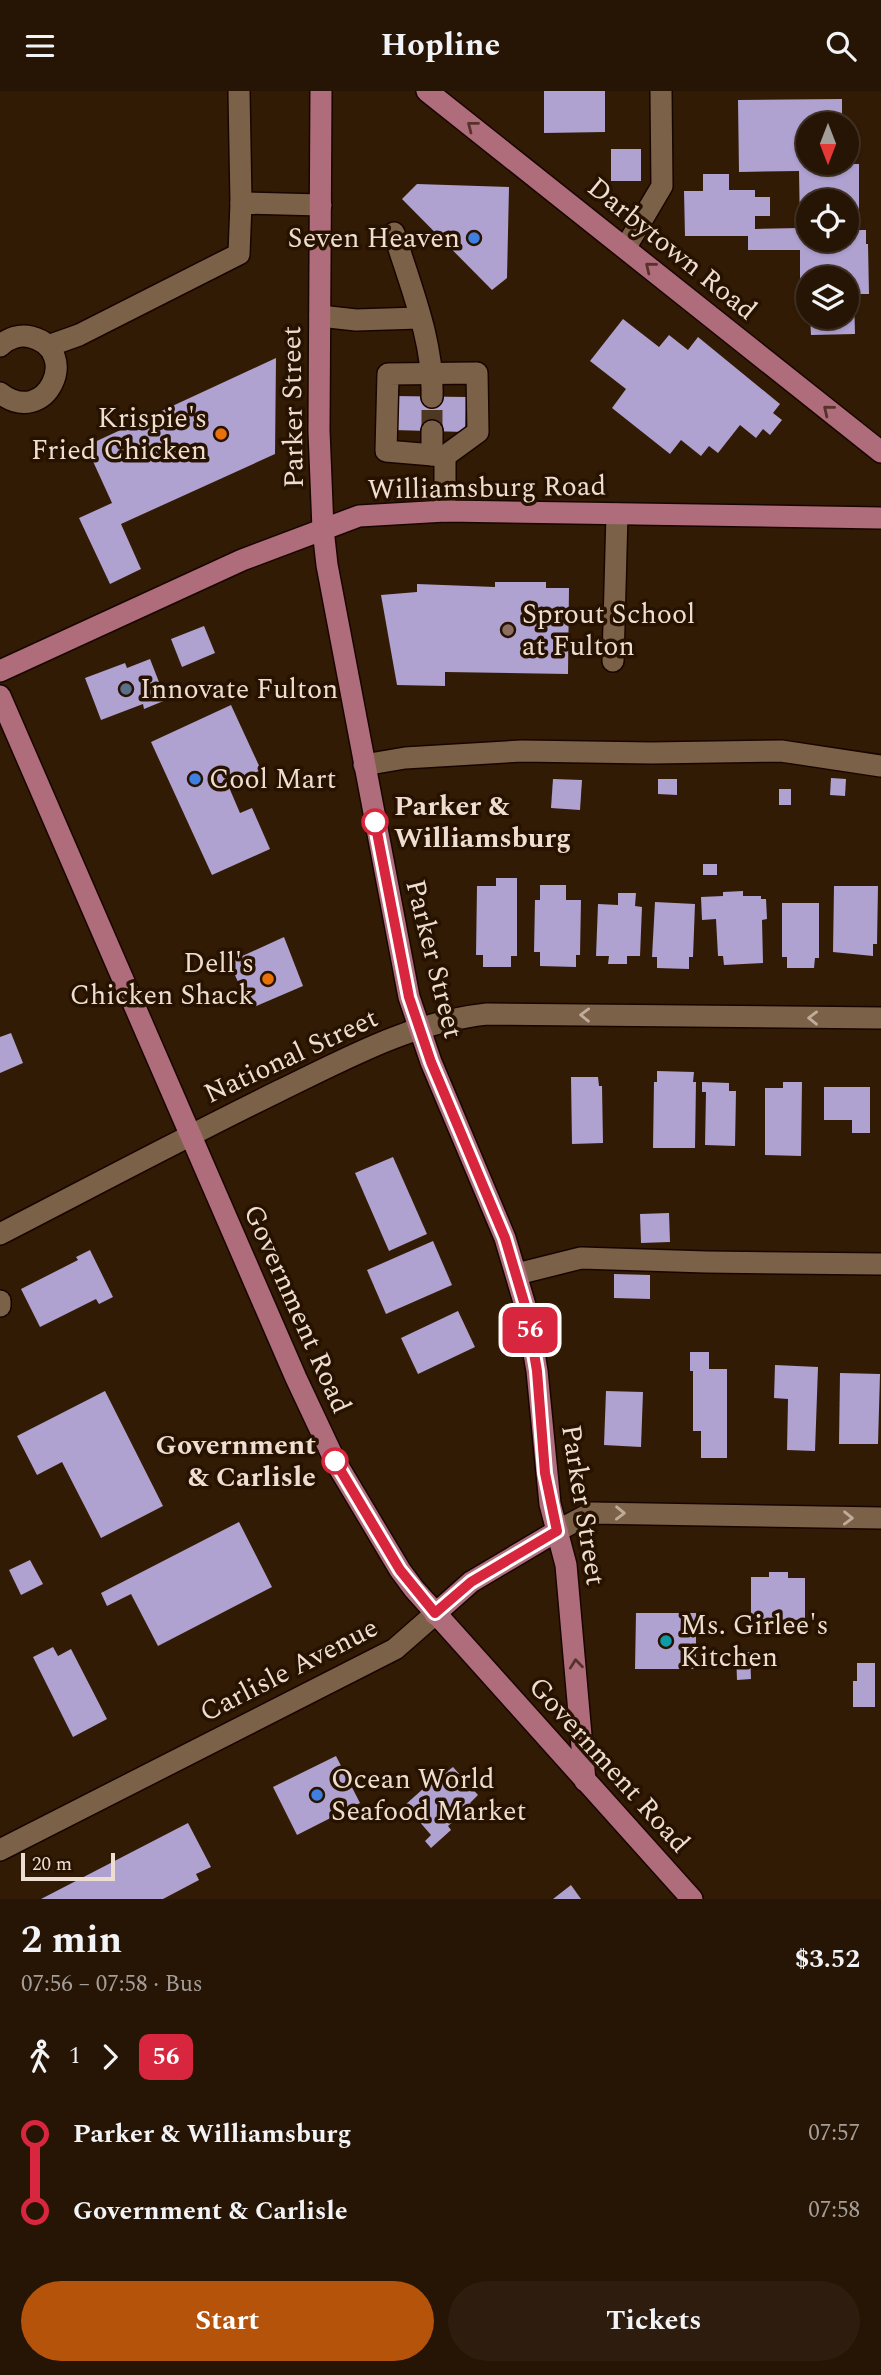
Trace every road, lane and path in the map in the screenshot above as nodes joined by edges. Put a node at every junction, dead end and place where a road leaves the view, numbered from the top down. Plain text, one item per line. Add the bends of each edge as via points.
1 (239, 91) edge
2 (321, 91) edge
3 (427, 91) edge
4 (661, 91) edge
5 (242, 203) junction
6 (321, 205) junction
7 (394, 233) dead end
8 (626, 247) junction
9 (320, 316) junction
10 (419, 318) junction
11 (0, 346) edge
12 (48, 346) junction
13 (433, 375) junction
14 (0, 393) edge
15 (432, 397) tunnel mouth
16 (432, 431) tunnel mouth
17 (881, 452) edge
18 (438, 455) junction
19 (445, 512) junction
20 (617, 514) junction
21 (881, 518) edge
22 (323, 529) junction
23 (612, 661) dead end
24 (0, 671) edge
25 (0, 696) edge
26 (364, 765) junction
27 (881, 766) edge
28 (881, 1019) edge
29 (419, 1028) junction
30 (190, 1135) junction
31 (0, 1234) edge
32 (881, 1264) edge
33 (517, 1274) junction
34 (0, 1301) edge
35 (0, 1306) edge
36 (881, 1518) edge
37 (557, 1531) junction
38 (435, 1613) junction
39 (585, 1781) junction
40 (0, 1850) edge
41 (692, 1899) edge

1 - 5 street
2 - 6 main road, Parker Street
8 -> 3 main road, Darbytown Road
4 - 8 street via 662,186
5 - 6 street
5 - 12 street via 239,254 79,335
6 - 9 main road, Parker Street
7 - 10 street
17 -> 8 main road, Darbytown Road
9 - 10 street
9 - 22 main road, Parker Street
10 - 13 street
11 - 12 street via 27,336
12 - 14 street via 56,365 53,385 46,394 17,402
13 - 15 street
13 - 18 street via 477,373 478,432
13 - 18 street via 388,374 386,451
16 - 18 street
18 - 19 street
19 - 20 main road, Williamsburg Road
19 - 22 main road, Williamsburg Road via 369,514
20 - 21 main road, Williamsburg Road
20 - 23 street
22 - 24 main road, Williamsburg Road via 242,560
22 - 26 main road, Parker Street
25 - 30 main road, Government Road
26 - 27 street via 522,751 781,751
26 - 29 main road, Parker Street
28 -> 29 street, National Street via 487,1014
29 - 30 street, National Street via 365,1048
29 - 33 main road, Parker Street
30 - 31 street, National Street
30 - 38 main road, Government Road via 335,1461 400,1570
32 - 33 street via 581,1258
33 - 37 main road, Parker Street via 534,1352 545,1473
34 - 35 street
37 -> 36 street, Carlisle Avenue via 591,1513
37 - 38 main road, Carlisle Avenue via 471,1582
39 -> 37 main road, Parker Street via 566,1565
38 - 39 main road, Government Road
38 - 40 street, Carlisle Avenue via 395,1649
39 - 41 main road, Government Road

